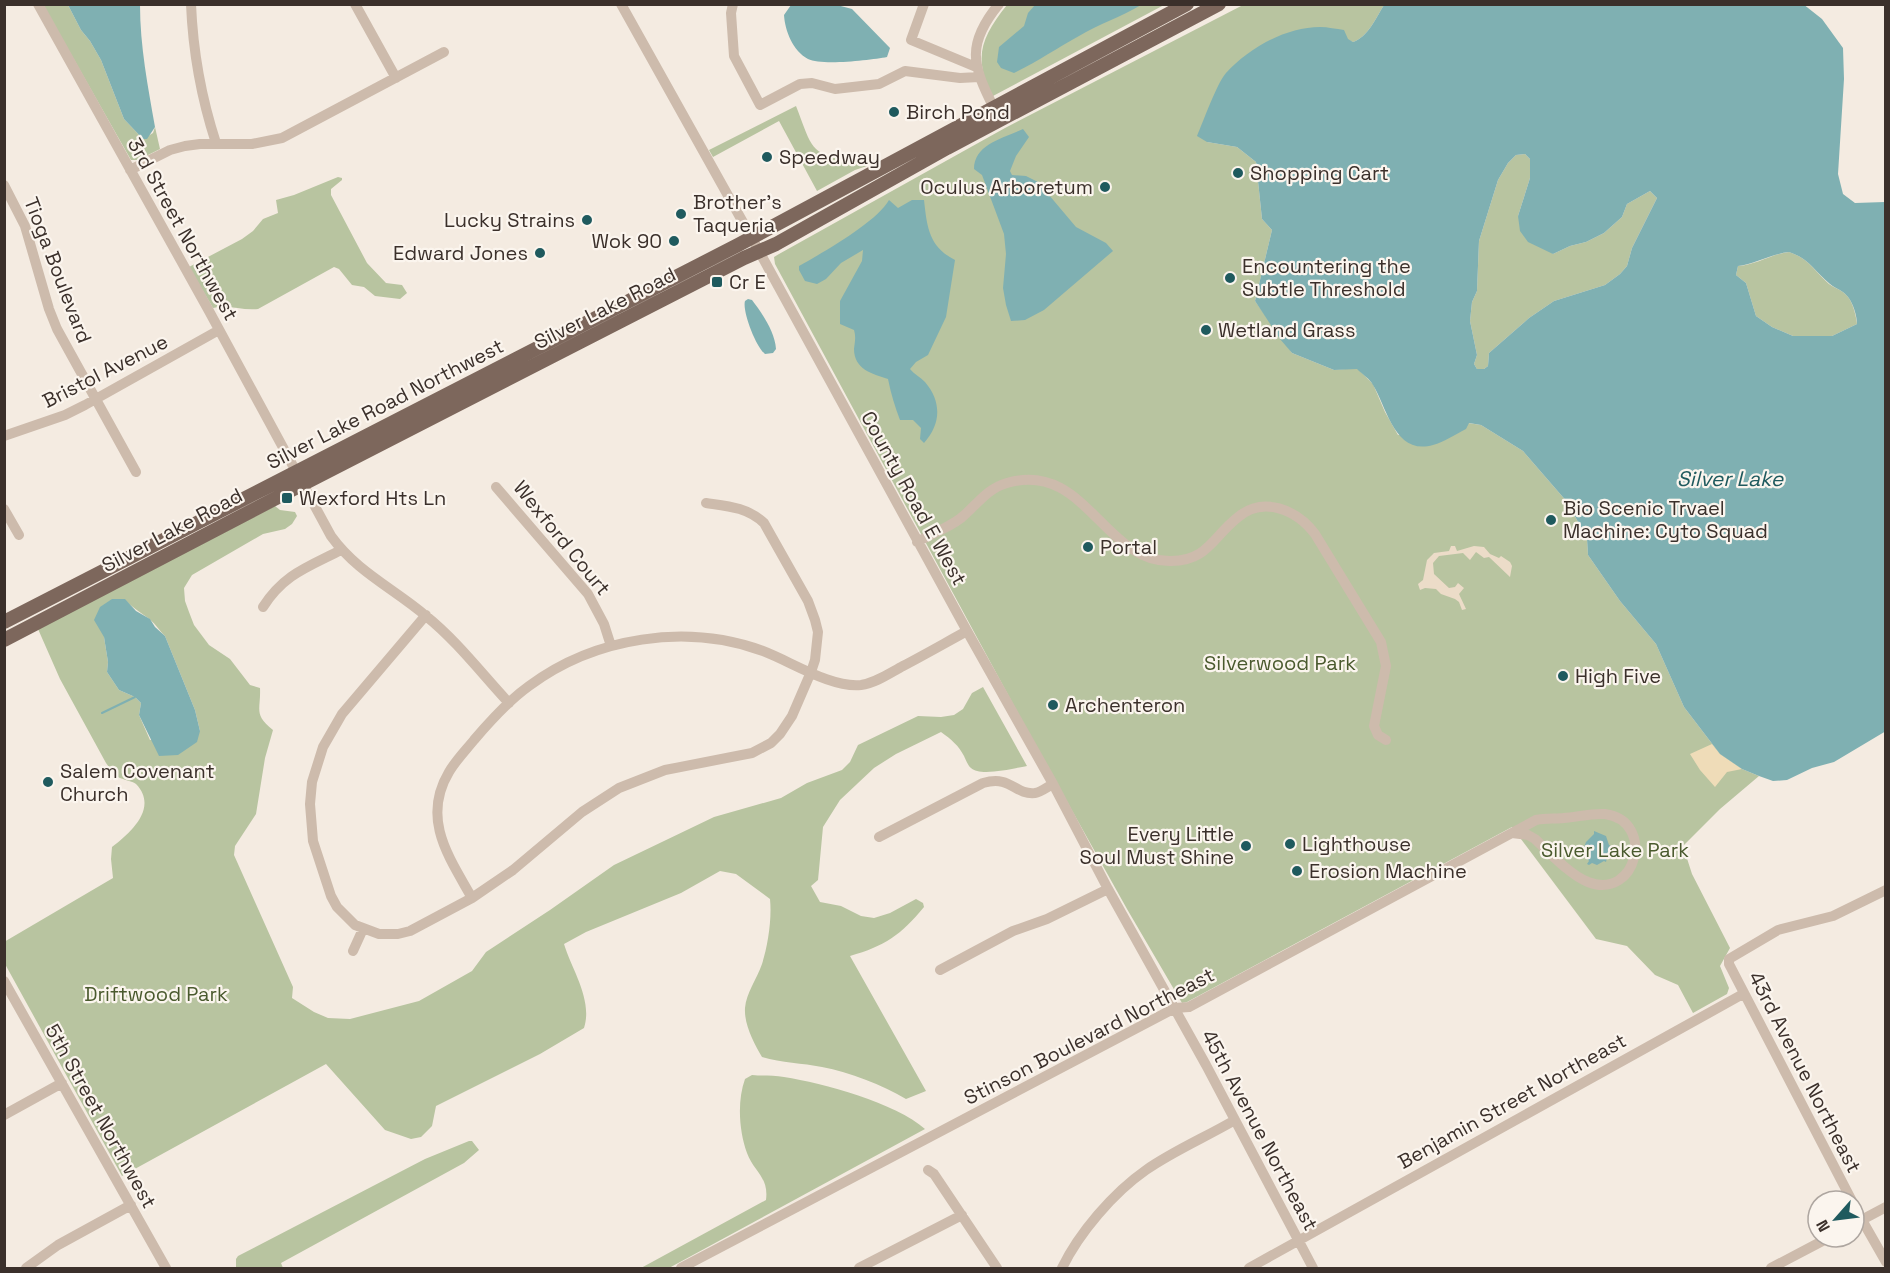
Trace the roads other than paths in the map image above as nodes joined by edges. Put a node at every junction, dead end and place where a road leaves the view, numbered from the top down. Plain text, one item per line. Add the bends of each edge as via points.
1 (38, 4) edge
2 (191, 4) edge
3 (355, 4) edge
4 (621, 4) edge
5 (733, 4) edge
6 (924, 4) edge
7 (999, 4) edge
8 (1187, 4) edge
9 (1219, 4) edge
10 (444, 52) dead end
11 (977, 72) junction
12 (396, 78) junction
13 (994, 108) junction
14 (216, 143) junction
15 (130, 170) junction
16 (4, 185) edge
17 (752, 238) junction
18 (759, 251) junction
19 (219, 330) junction
20 (95, 399) junction
21 (4, 436) edge
22 (136, 472) dead end
23 (299, 478) junction
24 (496, 487) dead end
25 (706, 503) dead end
26 (4, 509) edge
27 (19, 535) dead end
28 (917, 542) junction
29 (341, 550) junction
30 (263, 607) dead end
31 (426, 615) junction
32 (4, 622) edge
33 (967, 632) junction
34 (4, 640) edge
35 (612, 646) junction
36 (811, 672) junction
37 (509, 703) junction
38 (1386, 740) dead end
39 (1053, 784) junction
40 (1512, 833) junction
41 (879, 837) dead end
42 (1108, 889) junction
43 (1886, 890) edge
44 (472, 898) junction
45 (363, 929) junction
46 (353, 951) dead end
47 (940, 970) dead end
48 (4, 981) edge
49 (1743, 994) junction
50 (1175, 1008) junction
51 (62, 1083) junction
52 (4, 1115) edge
53 (1235, 1120) junction
54 (928, 1170) dead end
55 (1846, 1189) edge
56 (131, 1205) junction
57 (1886, 1207) edge
58 (962, 1215) junction
59 (1866, 1218) edge
60 (1866, 1233) edge
61 (1299, 1241) junction
62 (1808, 1249) edge
63 (1886, 1262) edge
64 (26, 1269) edge
65 (166, 1269) edge
66 (681, 1269) edge
67 (859, 1269) edge
68 (997, 1269) edge
69 (1062, 1269) edge
70 (1249, 1269) edge
71 (1313, 1269) edge
72 (1771, 1269) edge

1 - 15 street, 3rd Street Northwest
2 - 14 street via 197,70
3 - 12 street
4 - 17 street, County Road E West
5 - 11 street via 734,56 760,105 800,84 835,89 879,84 905,71 960,78
6 - 11 street via 911,40
7 - 11 street via 980,34
8 - 13 main road, Silver Lake Road Northwest
9 - 18 main road, Silver Lake Road
10 - 12 street
11 - 13 street
12 - 14 street via 282,138 252,144
13 - 17 main road, Silver Lake Road Northwest
14 - 15 street via 170,150
15 - 19 street, 3rd Street Northwest
16 - 20 street, Tioga Boulevard via 25,226 57,329
17 - 18 street, County Road E West
17 - 23 main road, Silver Lake Road Northwest
18 - 23 main road, Silver Lake Road
18 - 28 street, County Road E West
19 - 20 street, Bristol Avenue
19 - 23 street, 3rd Street Northwest
20 - 21 street, Bristol Avenue via 65,415
20 - 22 street, Tioga Boulevard
23 - 29 street, 3rd Street Northwest
23 - 32 main road, Silver Lake Road Northwest
23 - 34 main road, Silver Lake Road
24 - 35 street, Wexford Court via 588,594
25 - 36 street via 749,512 769,531 816,620 818,645
26 - 27 street
28 - 33 street, County Road E West
28 - 38 street via 960,518 997,486 1019,480 1046,481 1066,490 1134,550 1163,561 1183,560 1201,553 1237,517 1253,509 1274,507 1295,514 1315,534 1381,642 1386,666 1374,726
29 - 30 street via 285,580
29 - 31 street, 3rd Street Northwest via 355,565
31 - 37 street, 3rd Street Northwest
31 - 45 street via 342,714 323,747 312,782 313,841 330,893 345,917
33 - 36 street via 872,682 841,684
33 - 39 street, County Road E West
35 - 36 street via 653,638 715,639 760,650
35 - 37 street via 550,672
36 - 44 street via 786,727 771,743 752,753 665,770 619,788
37 - 44 street via 456,762 439,798 440,835
39 - 41 street via 1036,793 1000,780 983,783
39 - 42 street, County Road E West
40 - 40 street, Stinson Boulevard Northeast via 1535,839 1580,878 1595,884 1622,878 1635,856 1635,842 1628,827 1604,814 1541,819
40 - 50 street, Stinson Boulevard Northeast via 1189,1007
42 - 47 street via 1013,931
42 - 50 street, County Road E West
43 - 49 street, 43rd Avenue Northeast via 1833,916 1778,930 1729,959
44 - 45 street via 410,931 389,935
45 - 46 street
48 - 51 street, 5th Street Northwest
49 - 55 street, 43rd Avenue Northeast
49 - 61 street, Benjamin Street Northeast
50 - 53 street, 45th Avenue Northeast
50 - 66 street, Stinson Boulevard Northeast
51 - 52 street
51 - 56 street, 5th Street Northwest
53 - 61 street, 45th Avenue Northeast
53 - 69 street via 1145,1171 1102,1209
54 - 58 street
56 - 64 street via 58,1245
56 - 65 street, 5th Street Northwest
57 - 59 street
58 - 67 street
58 - 68 street
60 - 63 street
61 - 70 street, Benjamin Street Northeast
61 - 71 street, 45th Avenue Northeast
62 - 72 street

